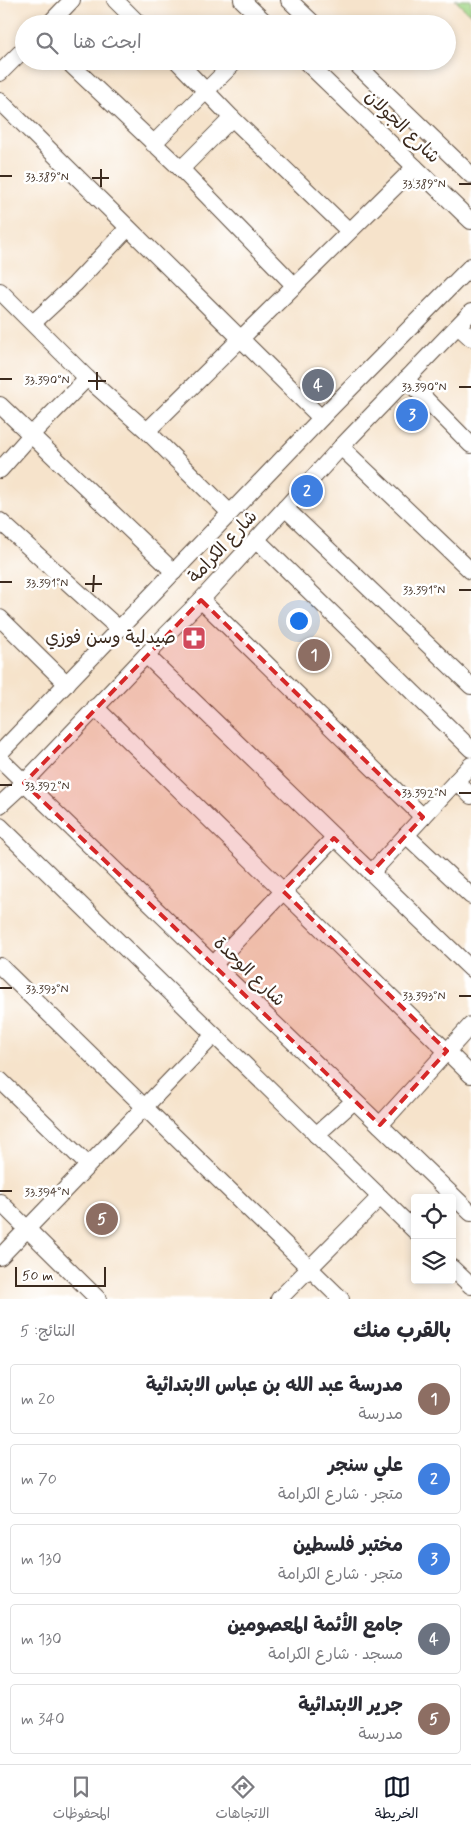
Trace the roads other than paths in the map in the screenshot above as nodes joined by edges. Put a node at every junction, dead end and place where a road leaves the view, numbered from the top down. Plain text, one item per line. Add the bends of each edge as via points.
1 (72, 0) edge
2 (115, 0) edge
3 (242, 0) edge
4 (293, 1) edge
5 (58, 15) edge
6 (130, 15) edge
7 (257, 15) edge
8 (306, 15) edge
9 (15, 58) edge
10 (76, 70) edge
11 (186, 70) edge
12 (227, 70) edge
13 (314, 70) edge
14 (362, 70) edge
15 (0, 73) edge
16 (207, 91) junction
17 (0, 101) edge
18 (232, 118) junction
19 (153, 144) junction
20 (415, 167) junction
21 (181, 169) junction
22 (471, 175) edge
23 (471, 221) edge
24 (128, 228) junction
25 (349, 231) junction
26 (471, 266) edge
27 (295, 286) junction
28 (0, 290) edge
29 (471, 312) edge
30 (33, 323) junction
31 (458, 326) junction
32 (241, 338) junction
33 (471, 338) edge
34 (87, 378) junction
35 (406, 380) junction
36 (0, 405) edge
37 (322, 418) junction
38 (147, 431) junction
39 (31, 435) junction
40 (471, 445) edge
41 (341, 447) junction
42 (0, 470) edge
43 (285, 508) junction
44 (230, 513) junction
45 (0, 521) edge
46 (257, 540) junction
47 (471, 571) edge
48 (174, 572) junction
49 (201, 600) junction
50 (0, 618) edge
51 (119, 629) junction
52 (146, 655) junction
53 (67, 684) junction
54 (471, 686) edge
55 (95, 707) junction
56 (471, 749) edge
57 (0, 753) edge
58 (0, 760) edge
59 (471, 765) edge
60 (456, 781) junction
61 (24, 783) junction
62 (471, 796) edge
63 (0, 805) edge
64 (423, 817) junction
65 (0, 826) edge
66 (406, 834) junction
67 (334, 838) junction
68 (371, 873) junction
69 (283, 891) junction
70 (471, 896) edge
71 (213, 965) junction
72 (0, 966) edge
73 (471, 969) edge
74 (471, 1025) edge
75 (214, 1035) junction
76 (447, 1051) junction
77 (471, 1075) edge
78 (0, 1080) edge
79 (354, 1100) junction
80 (144, 1107) junction
81 (380, 1125) junction
82 (316, 1135) junction
83 (88, 1165) junction
84 (380, 1197) junction
85 (0, 1202) edge
86 (471, 1213) edge
87 (411, 1227) edge
88 (27, 1229) junction
89 (0, 1257) edge
90 (309, 1268) junction
91 (456, 1272) edge
92 (471, 1286) edge
93 (98, 1299) edge
94 (279, 1299) edge
95 (341, 1299) edge

1 - 5 street
2 - 6 street
3 - 7 street
4 - 8 street
9 - 15 street
10 - 19 street
11 - 16 street
12 - 16 street
13 - 20 street, شارع الجولان
14 - 22 street, شارع الجولان
16 - 18 street
16 - 19 street
17 - 24 street
18 - 21 street
18 - 25 street
19 - 21 street
20 - 23 street, شارع الجولان
20 - 25 street
21 - 27 street
24 - 30 street
24 - 32 street
25 - 27 street
26 - 37 street, شارع الكرامة
27 - 32 street
28 - 30 street
29 - 31 street, شارع الكرامة
30 - 34 street
31 - 33 street
31 - 35 street, شارع الكرامة
32 - 37 street
32 - 38 street
34 - 38 street
34 - 39 street
35 - 40 street
35 - 41 street, شارع الكرامة
36 - 39 street
37 - 44 street, شارع الكرامة
38 - 44 street
39 - 42 street
39 - 48 street
41 - 43 street, شارع الكرامة
41 - 47 street
43 - 46 street, شارع الكرامة
43 - 54 street
44 - 48 street, شارع الكرامة
45 - 51 street
46 - 49 street, شارع الكرامة
46 - 56 street
48 - 51 street, شارع الكرامة
49 - 52 street, شارع الكرامة
49 - 64 street
50 - 53 street
51 - 53 street, شارع الكرامة
52 - 55 street, شارع الكرامة
52 - 67 street
53 - 57 street, شارع الكرامة
55 - 61 street, شارع الكرامة
55 - 69 street
58 - 61 street, شارع الوحدة
59 - 60 street
60 - 62 street
60 - 64 street
61 - 63 street, شارع الكرامة
61 - 71 street, شارع الوحدة
64 - 66 street
65 - 75 street
66 - 68 street
66 - 70 street
67 - 68 street
67 - 69 street
68 - 73 street
69 - 71 street
69 - 76 street
71 - 79 street, شارع الوحدة
72 - 80 street
74 - 76 street
75 - 80 street
75 - 82 street
76 - 77 street
76 - 81 street
78 - 83 street
79 - 81 street, شارع الوحدة
79 - 82 street
80 - 83 street
80 - 90 street
81 - 86 street, شارع الوحدة
82 - 84 street
83 - 88 street
84 - 87 street
84 - 90 street
85 - 88 street
88 - 89 street
88 - 93 street
90 - 94 street
90 - 95 street
91 - 92 street

